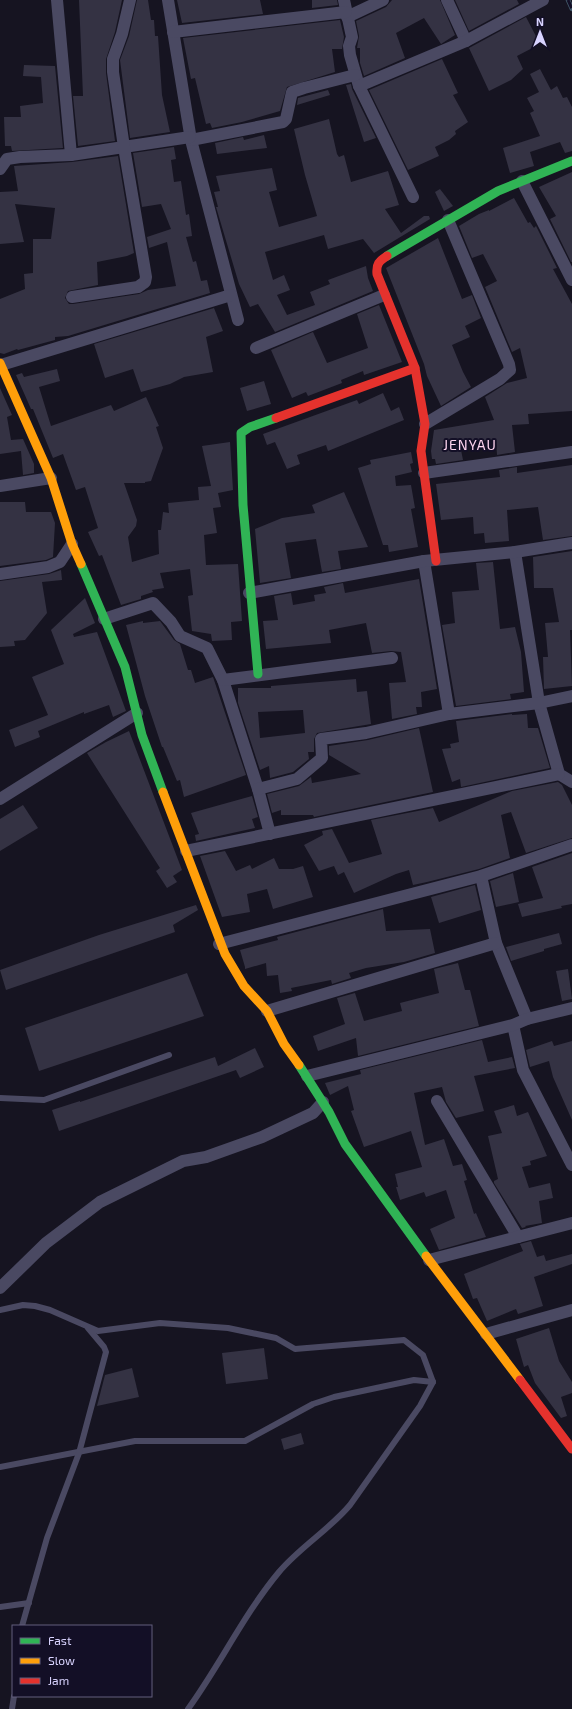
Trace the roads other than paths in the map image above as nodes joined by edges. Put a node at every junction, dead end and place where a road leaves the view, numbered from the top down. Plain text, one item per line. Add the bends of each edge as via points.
1 (57, 0) edge
2 (130, 0) edge
3 (168, 0) edge
4 (344, 0) edge
5 (383, 0) edge
6 (447, 0) edge
7 (542, 0) edge
8 (347, 15) junction
9 (173, 32) junction
10 (466, 41) junction
11 (357, 81) junction
12 (191, 138) junction
13 (124, 147) junction
14 (71, 155) junction
15 (572, 161) edge
16 (0, 169) edge
17 (522, 181) junction
18 (413, 197) dead end
19 (448, 220) junction
20 (572, 280) edge
21 (231, 295) junction
22 (384, 295) junction
23 (72, 297) dead end
24 (238, 320) dead end
25 (256, 348) dead end
26 (0, 365) edge
27 (415, 368) junction
28 (424, 424) junction
29 (572, 452) edge
30 (424, 473) junction
31 (51, 478) junction
32 (0, 486) edge
33 (572, 543) edge
34 (74, 548) junction
35 (515, 552) junction
36 (430, 561) junction
37 (0, 574) edge
38 (249, 593) junction
39 (104, 619) junction
40 (392, 658) dead end
41 (258, 674) junction
42 (223, 680) junction
43 (572, 696) edge
44 (539, 703) junction
45 (137, 713) junction
46 (450, 714) junction
47 (560, 774) junction
48 (572, 782) edge
49 (258, 789) junction
50 (0, 799) edge
51 (270, 834) junction
52 (572, 845) edge
53 (186, 851) junction
54 (481, 876) junction
55 (496, 943) junction
56 (220, 944) junction
57 (572, 1008) edge
58 (266, 1010) junction
59 (527, 1019) junction
60 (513, 1025) junction
61 (169, 1055) dead end
62 (307, 1076) junction
63 (0, 1098) edge
64 (437, 1101) dead end
65 (323, 1102) junction
66 (572, 1165) edge
67 (572, 1223) edge
68 (518, 1237) junction
69 (429, 1260) junction
70 (0, 1288) edge
71 (0, 1310) edge
72 (572, 1310) edge
73 (88, 1328) junction
74 (486, 1334) junction
75 (433, 1382) junction
76 (572, 1449) edge
77 (79, 1453) junction
78 (0, 1467) edge
79 (29, 1603) junction
80 (0, 1607) edge
81 (22, 1625) edge
82 (14, 1697) edge
83 (12, 1709) edge
84 (188, 1709) edge

1 - 14 street
2 - 13 street via 113,59
3 - 9 street
4 - 8 street
5 - 8 street
6 - 10 street
7 - 10 street
8 - 9 street
8 - 11 street via 352,37 350,55
9 - 12 street
10 - 11 street
11 - 12 street via 292,92 286,119 283,122
11 - 18 street
12 - 13 street
12 - 21 street
13 - 14 street
13 - 23 street via 145,282 138,287
14 - 16 street via 20,157 6,160
15 - 17 street
17 - 19 street via 498,191
17 - 20 street
19 - 22 street via 379,260 376,266 377,274
19 - 28 street via 510,370 500,379
21 - 24 street
21 - 26 street
22 - 25 street
22 - 27 street
26 - 31 street
27 - 28 street
27 - 38 street via 250,427 241,433
28 - 30 street via 421,451
29 - 30 street
30 - 36 street
31 - 32 street
31 - 34 street
33 - 35 street
34 - 37 street via 60,562 48,567
34 - 39 street
35 - 36 street
35 - 44 street
36 - 38 street
36 - 46 street
38 - 41 street
39 - 42 street via 153,603 172,622 180,636 207,648
39 - 45 street via 125,667
40 - 41 street
41 - 42 street
42 - 49 street
43 - 44 street
44 - 46 street
44 - 47 street
45 - 50 street
45 - 53 street via 142,735
46 - 49 street via 366,733 321,739 322,758 297,779
47 - 48 street
47 - 51 street
49 - 51 street
51 - 53 street
52 - 54 street
53 - 56 street
54 - 55 street
54 - 56 street
55 - 58 street
55 - 59 street
56 - 58 street via 244,986
57 - 59 street
58 - 62 street via 284,1044
59 - 60 street
60 - 62 street
60 - 66 street via 523,1070
61 - 63 lane via 44,1100
62 - 65 street
64 - 68 street
65 - 69 street via 345,1144
65 - 70 street via 313,1113 262,1137 206,1157 184,1161 100,1202 46,1243
67 - 68 street
68 - 69 street
69 - 74 street
71 - 73 lane via 23,1305 35,1306 50,1310
72 - 74 street
73 - 75 lane via 98,1331 116,1330 160,1323 228,1328 276,1338 295,1349 404,1340 423,1355
73 - 77 lane via 106,1352
74 - 76 street
75 - 77 lane via 414,1380 334,1397 313,1404 245,1441 135,1441
75 - 84 lane via 420,1406 350,1506 280,1571 264,1590
77 - 78 lane
77 - 79 lane via 47,1538
79 - 80 lane
79 - 81 lane
82 - 83 lane

